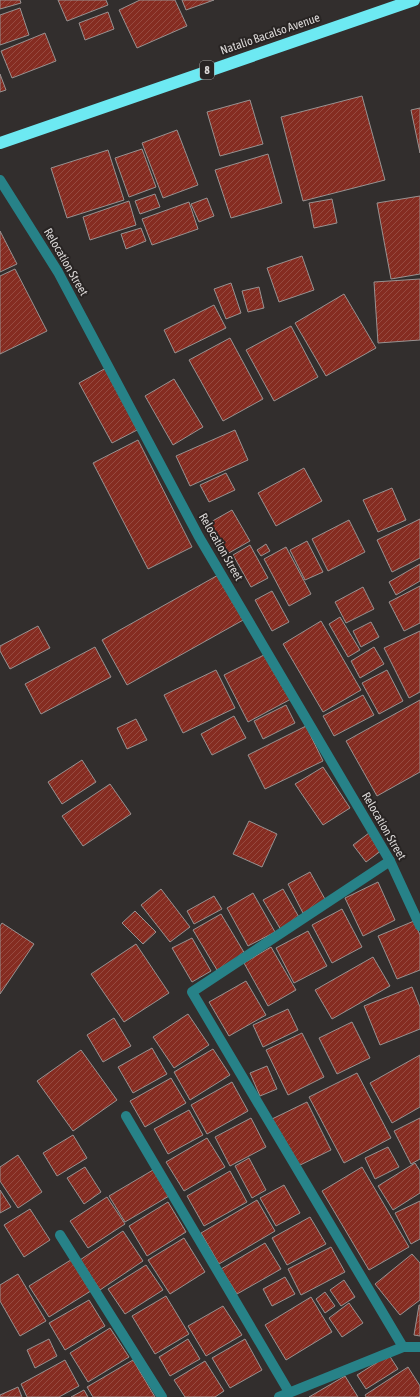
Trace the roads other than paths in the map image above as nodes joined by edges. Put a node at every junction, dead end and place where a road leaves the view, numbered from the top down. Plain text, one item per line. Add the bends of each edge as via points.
1 (414, 0) edge
2 (0, 143) edge
3 (0, 180) edge
4 (390, 861) junction
5 (420, 926) edge
6 (126, 1116) dead end
7 (60, 1235) dead end
8 (403, 1347) junction
9 (420, 1348) edge
10 (289, 1392) junction
11 (162, 1397) edge
12 (279, 1397) edge

1 - 2 highway, Natalio Bacalso Avenue / 8
3 - 4 street, Relocation Street via 58,272 199,537
4 - 5 street, Relocation Street
4 - 8 street via 192,992
6 - 10 street
7 - 11 street
8 - 9 street
8 - 10 street
10 - 12 street

